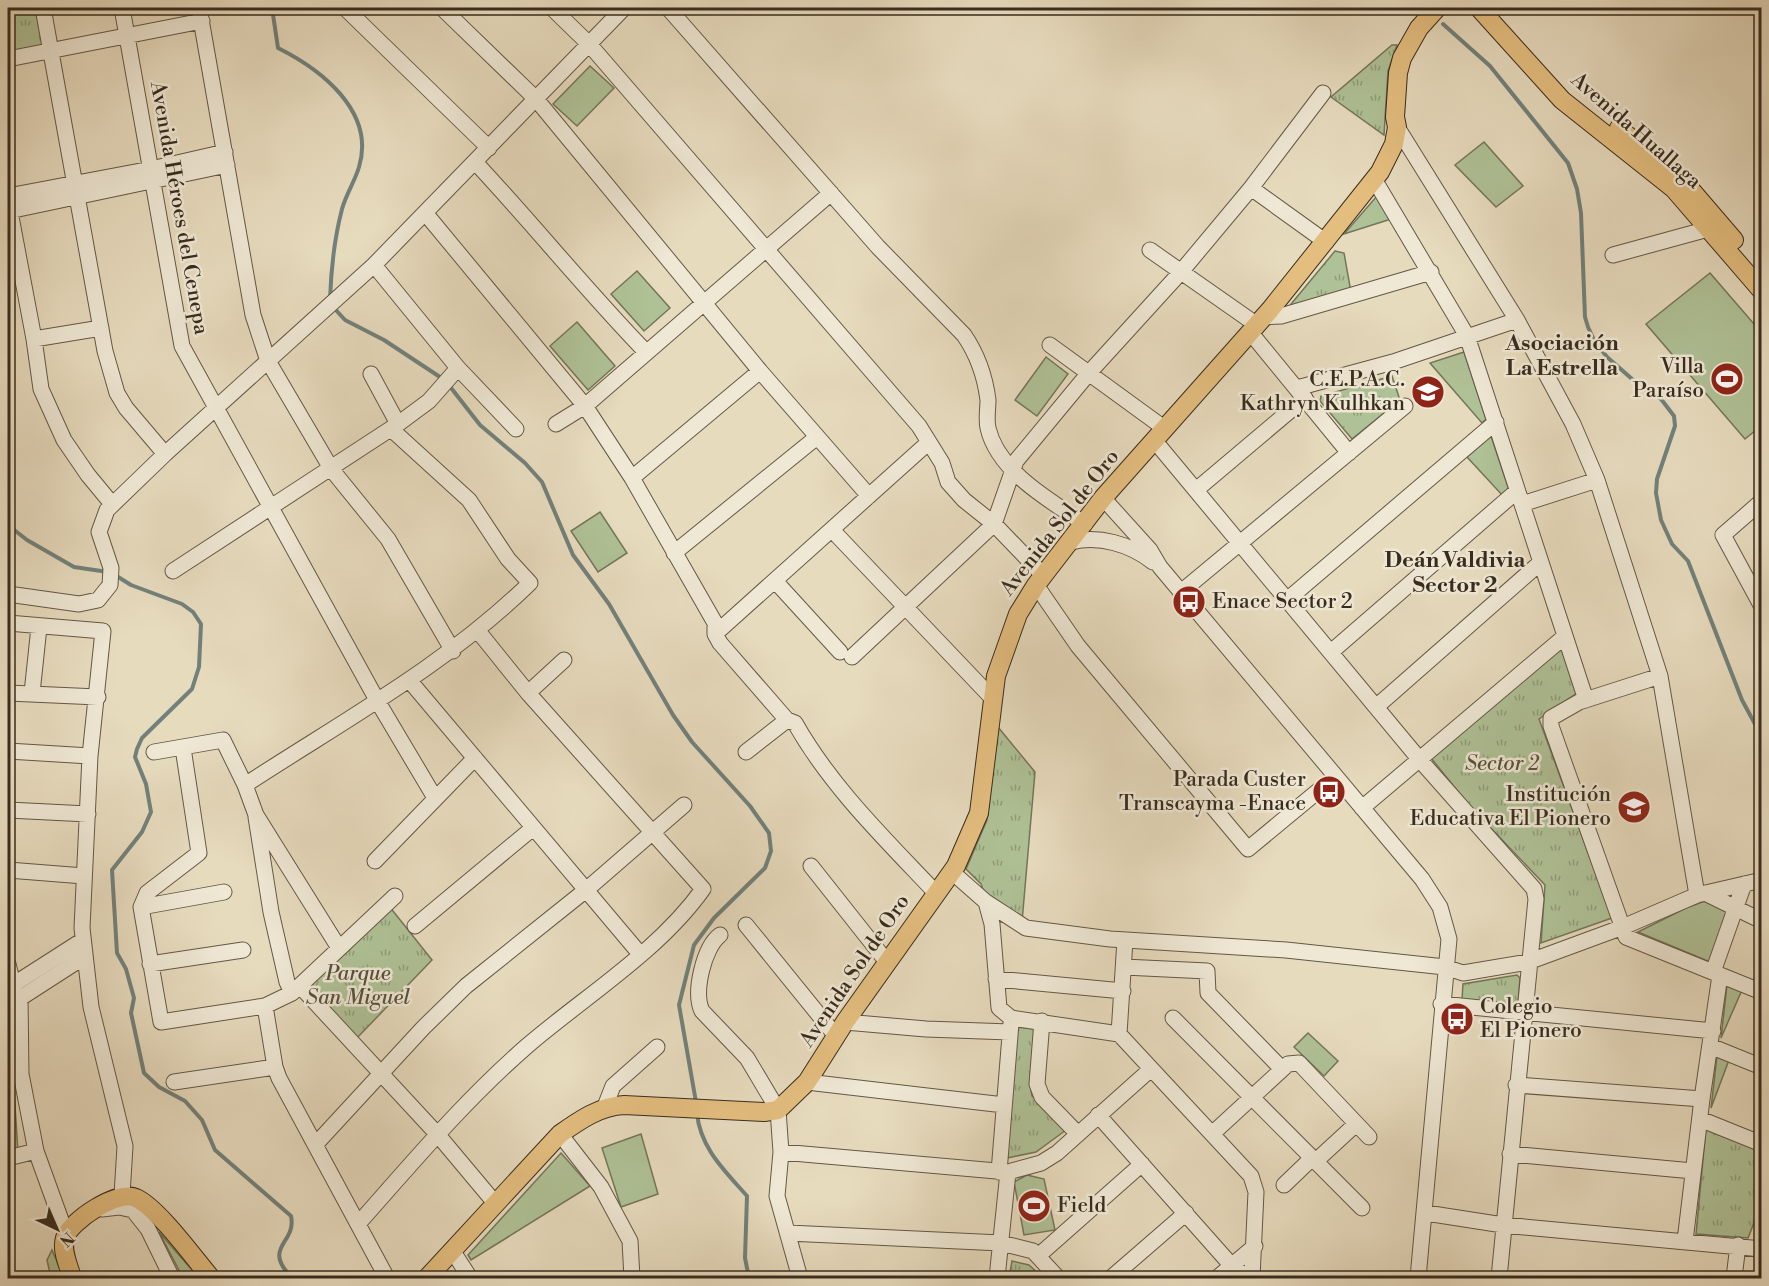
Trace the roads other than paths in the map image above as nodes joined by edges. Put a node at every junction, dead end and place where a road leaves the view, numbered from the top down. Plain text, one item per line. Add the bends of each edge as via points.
1 (43, 8) edge
2 (122, 8) edge
3 (345, 8) edge
4 (442, 8) edge
5 (552, 8) edge
6 (624, 8) edge
7 (668, 8) edge
8 (1437, 8) edge
9 (1479, 8) edge
10 (1496, 8) edge
11 (201, 14) edge
12 (127, 36) junction
13 (589, 44) junction
14 (51, 52) junction
15 (8, 59) edge
16 (1323, 93) dead end
17 (536, 99) junction
18 (1397, 127) junction
19 (489, 148) junction
20 (226, 158) junction
21 (475, 162) junction
22 (152, 176) junction
23 (1374, 179) junction
24 (1251, 188) junction
25 (76, 190) junction
26 (831, 193) junction
27 (8, 203) edge
28 (426, 214) junction
29 (1713, 225) junction
30 (1326, 242) junction
31 (765, 250) junction
32 (1150, 250) dead end
33 (1613, 255) dead end
34 (369, 270) junction
35 (1431, 272) junction
36 (1761, 272) edge
37 (1180, 273) junction
38 (15, 288) edge
39 (1761, 291) edge
40 (703, 303) junction
41 (1517, 320) junction
42 (1257, 325) junction
43 (101, 328) junction
44 (1467, 336) junction
45 (34, 339) junction
46 (1050, 345) dead end
47 (645, 351) junction
48 (268, 361) junction
49 (458, 368) junction
50 (760, 371) junction
51 (371, 374) dead end
52 (1088, 374) junction
53 (1301, 393) junction
54 (585, 406) junction
55 (1405, 406) dead end
56 (218, 408) junction
57 (1496, 422) junction
58 (556, 424) dead end
59 (394, 427) junction
60 (516, 429) dead end
61 (1159, 434) junction
62 (818, 436) junction
63 (929, 442) junction
64 (1349, 453) junction
65 (165, 454) junction
66 (332, 470) junction
67 (1012, 470) junction
68 (632, 478) junction
69 (1597, 480) junction
70 (1196, 490) junction
71 (868, 496) junction
72 (1520, 497) junction
73 (1103, 498) junction
74 (1761, 501) edge
75 (110, 507) junction
76 (271, 509) junction
77 (994, 524) junction
78 (1085, 524) junction
79 (832, 531) junction
80 (1071, 542) junction
81 (1240, 544) junction
82 (674, 554) junction
83 (1541, 562) junction
84 (1160, 567) junction
85 (173, 571) dead end
86 (1040, 581) junction
87 (776, 582) junction
88 (1181, 591) junction
89 (8, 594) edge
90 (1287, 600) junction
91 (905, 608) junction
92 (1761, 608) edge
93 (8, 623) edge
94 (39, 627) junction
95 (478, 632) junction
96 (715, 634) junction
97 (1564, 637) junction
98 (453, 651) junction
99 (1331, 652) junction
100 (564, 660) dead end
101 (1659, 676) junction
102 (409, 680) junction
103 (8, 693) edge
104 (32, 693) junction
105 (528, 693) junction
106 (98, 697) junction
107 (993, 699) junction
108 (1586, 700) junction
109 (378, 702) junction
110 (1376, 707) junction
111 (787, 720) junction
112 (183, 748) junction
113 (8, 751) edge
114 (154, 752) dead end
115 (746, 752) dead end
116 (90, 756) junction
117 (475, 758) junction
118 (1420, 760) junction
119 (1335, 777) junction
120 (245, 784) junction
121 (435, 798) junction
122 (684, 805) dead end
123 (1362, 808) junction
124 (8, 810) edge
125 (88, 814) junction
126 (256, 815) junction
127 (533, 828) junction
128 (653, 832) junction
129 (375, 861) dead end
130 (811, 866) dead end
131 (8, 870) edge
132 (952, 872) junction
133 (84, 876) junction
134 (1761, 880) edge
135 (1744, 884) junction
136 (586, 890) junction
137 (224, 892) dead end
138 (936, 893) junction
139 (1701, 894) junction
140 (396, 896) dead end
141 (986, 902) junction
142 (141, 908) junction
143 (1737, 909) junction
144 (1761, 921) edge
145 (746, 925) dead end
146 (415, 926) dead end
147 (1623, 927) junction
148 (720, 935) dead end
149 (83, 940) junction
150 (1125, 940) junction
151 (339, 948) junction
152 (243, 950) dead end
153 (640, 954) junction
154 (84, 957) junction
155 (887, 962) junction
156 (1528, 962) junction
157 (8, 964) edge
158 (150, 964) junction
159 (1124, 967) junction
160 (1445, 967) junction
161 (1716, 973) junction
162 (996, 979) junction
163 (12, 988) edge
164 (296, 990) junction
165 (1123, 991) junction
166 (1761, 992) edge
167 (1442, 1004) junction
168 (8, 1006) edge
169 (266, 1006) junction
170 (1524, 1012) junction
171 (1173, 1018) dead end
172 (8, 1022) edge
173 (1042, 1022) junction
174 (1010, 1025) junction
175 (841, 1029) junction
176 (1119, 1034) junction
177 (1711, 1038) junction
178 (657, 1047) dead end
179 (275, 1067) junction
180 (1761, 1067) edge
181 (1151, 1069) junction
182 (1282, 1069) junction
183 (381, 1076) junction
184 (174, 1082) dead end
185 (807, 1083) junction
186 (1516, 1085) junction
187 (1252, 1097) junction
188 (1702, 1099) junction
189 (1004, 1105) junction
190 (604, 1109) junction
191 (778, 1110) junction
192 (1098, 1115) junction
193 (1700, 1119) junction
194 (1356, 1124) junction
195 (560, 1134) junction
196 (1078, 1134) junction
197 (1212, 1134) junction
198 (438, 1135) junction
199 (1369, 1137) dead end
200 (1761, 1144) edge
201 (315, 1145) junction
202 (36, 1151) junction
203 (781, 1152) junction
204 (1510, 1154) junction
205 (8, 1158) edge
206 (1314, 1161) junction
207 (1142, 1164) junction
208 (1693, 1171) junction
209 (1004, 1172) junction
210 (1284, 1185) dead end
211 (122, 1195) junction
212 (495, 1203) junction
213 (1362, 1208) dead end
214 (96, 1209) junction
215 (1186, 1213) junction
216 (1426, 1213) junction
217 (358, 1224) junction
218 (1503, 1225) junction
219 (788, 1233) junction
220 (66, 1234) junction
221 (1685, 1241) junction
222 (1001, 1243) junction
223 (1738, 1245) junction
224 (1255, 1246) junction
225 (1761, 1249) edge
226 (452, 1250) junction
227 (1038, 1256) junction
228 (1232, 1266) junction
229 (72, 1278) edge
230 (172, 1278) edge
231 (211, 1278) edge
232 (387, 1278) edge
233 (427, 1278) edge
234 (470, 1278) edge
235 (632, 1278) edge
236 (800, 1278) edge
237 (997, 1278) edge
238 (1058, 1278) edge
239 (1112, 1278) edge
240 (1217, 1278) edge
241 (1248, 1278) edge
242 (1252, 1278) edge
243 (1418, 1278) edge
244 (1499, 1278) edge
245 (1734, 1278) edge

1 - 14 street
2 - 12 street, Avenida Héroes del Cenepa
3 - 19 street
4 - 17 street
5 - 13 street
6 - 13 street
7 - 26 street
8 - 18 main road, Avenida Sol de Oro via 1419,28 1402,58
9 - 29 main road, Avenida Huallaga via 1562,100 1655,172
10 - 29 main road, Avenida Huallaga via 1569,90 1671,171
11 - 12 street
11 - 20 street
12 - 14 street
12 - 22 street, Avenida Héroes del Cenepa
13 - 17 street
13 - 31 street
14 - 15 street
14 - 25 street
16 - 24 street
17 - 19 street
17 - 40 street
18 - 23 main road, Avenida Sol de Oro via 1394,144
18 - 41 street
19 - 21 street
20 - 22 street
20 - 48 street via 253,315
21 - 28 street
21 - 47 street
22 - 25 street
22 - 56 street, Avenida Héroes del Cenepa via 182,346
23 - 30 main road, Avenida Sol de Oro
23 - 35 street
24 - 30 street
24 - 37 street
25 - 27 street
25 - 43 street
26 - 31 street
26 - 67 street via 974,350 988,399 988,428
27 - 38 street
28 - 34 street
28 - 54 street
29 - 33 street
29 - 36 main road, Avenida Huallaga
29 - 39 main road, Avenida Huallaga
30 - 42 main road, Avenida Sol de Oro
31 - 40 street
31 - 63 street
32 - 37 street
34 - 48 street
34 - 49 street
35 - 42 street
35 - 44 street
37 - 42 street
37 - 52 street
38 - 45 street
40 - 47 street
40 - 50 street
41 - 44 street
41 - 69 street via 1573,424
42 - 53 street
42 - 61 main road, Avenida Sol de Oro
43 - 45 street
43 - 65 street via 117,393
44 - 53 street
44 - 57 street
45 - 75 street via 41,389 57,429
46 - 52 street
47 - 54 street
48 - 56 street
48 - 66 street
49 - 59 street via 429,401
49 - 60 street
50 - 62 street
50 - 68 street
51 - 59 street
52 - 61 street
52 - 67 street via 1016,460
53 - 64 street
53 - 70 street
54 - 58 street
54 - 68 street
55 - 64 street
56 - 65 street
56 - 76 street, Avenida Héroes del Cenepa
57 - 72 street
57 - 90 street
59 - 66 street
59 - 95 street via 469,500 508,559 530,583
61 - 70 street
61 - 73 main road, Avenida Sol de Oro
62 - 71 street
62 - 82 street
63 - 71 street
63 - 77 street via 948,482 964,501
64 - 81 street
65 - 75 street
66 - 76 street
66 - 98 street via 388,539
67 - 77 street
67 - 78 street
68 - 82 street
69 - 72 street
69 - 101 street
70 - 81 street
71 - 79 street
72 - 83 street
72 - 99 street
73 - 78 main road, Avenida Sol de Oro
73 - 84 street via 1150,550
74 - 92 street via 1723,535
75 - 89 street via 99,532 111,568 110,585 98,600 79,604
76 - 85 street
76 - 109 street, Avenida Héroes del Cenepa
77 - 86 street
77 - 91 street
78 - 80 main road, Avenida Sol de Oro
79 - 87 street
79 - 91 street
80 - 84 street via 1091,539 1122,545
80 - 86 main road, Avenida Sol de Oro
81 - 88 street
81 - 90 street
82 - 96 street via 715,623
83 - 97 street
83 - 110 street
84 - 88 street
86 - 107 main road, Avenida Sol de Oro via 1009,634
86 - 119 street via 1078,646 1248,849
87 - 91 street via 846,655
87 - 96 street
88 - 119 street
90 - 99 street
91 - 107 street
93 - 94 street
94 - 104 street
94 - 106 street via 103,631
95 - 98 street
95 - 105 street
96 - 111 street
97 - 108 street
97 - 118 street
98 - 102 street
99 - 110 street
100 - 105 street
101 - 108 street
101 - 139 street
102 - 109 street
102 - 117 street
103 - 104 street
104 - 106 street
105 - 128 street
106 - 116 street
107 - 132 main road, Avenida Sol de Oro via 979,813
108 - 147 street via 1558,712 1551,718 1551,726
109 - 120 street
109 - 121 street, Avenida Héroes del Cenepa
110 - 118 street
111 - 115 street
111 - 138 street via 795,723 823,768 877,831
112 - 114 street
112 - 120 street via 223,740
112 - 142 street via 199,853 147,893
113 - 116 street
116 - 125 street
117 - 121 street
117 - 127 street
118 - 123 street
118 - 156 street via 1534,890
119 - 123 street
120 - 126 street
121 - 129 street
122 - 128 street
123 - 160 street via 1422,879 1440,907 1449,939
124 - 125 street
125 - 133 street
126 - 151 street
126 - 164 street via 258,844 287,982
127 - 136 street
127 - 146 street
128 - 136 street
128 - 153 street via 703,890 675,923
130 - 155 street
131 - 133 street
132 - 138 main road, Avenida Sol de Oro
132 - 141 street
133 - 149 street
134 - 135 street
135 - 139 street
135 - 143 street
136 - 153 street
136 - 183 street via 466,986
137 - 142 street
138 - 155 main road, Avenida Sol de Oro
139 - 143 street
139 - 147 street
140 - 151 street
141 - 150 street via 1026,928
141 - 162 street via 992,924
142 - 158 street
143 - 144 street
143 - 161 street
145 - 175 street
147 - 156 street
147 - 161 street via 1626,937
148 - 191 street via 711,943 699,986 699,1004 747,1058
149 - 154 street
149 - 163 street
150 - 159 street
150 - 160 street via 1286,950
151 - 164 street
152 - 158 street
153 - 198 street via 526,1047
154 - 163 street
154 - 211 street via 91,1007 125,1146
155 - 175 main road, Avenida Sol de Oro
156 - 160 street via 1463,973
156 - 170 street
157 - 163 street
158 - 169 street via 161,1022
159 - 165 street
159 - 182 street via 1207,971 1208,993
160 - 167 street
161 - 166 street
161 - 177 street
162 - 165 street
162 - 174 street via 999,1008
163 - 168 street
163 - 172 street
163 - 202 street via 21,1074
164 - 169 street
164 - 183 street
165 - 176 street
167 - 170 street
167 - 216 street
169 - 179 street
170 - 177 street
170 - 186 street
171 - 187 street
173 - 174 street
173 - 176 street
173 - 196 street via 1036,1084 1042,1097
174 - 175 street
174 - 189 street
175 - 185 main road, Avenida Sol de Oro
176 - 181 street
177 - 180 street
177 - 188 street
178 - 190 street via 613,1086
179 - 184 street
179 - 201 street
181 - 192 street
181 - 197 street
182 - 187 street
182 - 194 street via 1299,1063
183 - 198 street
183 - 201 street
185 - 189 street
185 - 191 main road, Avenida Sol de Oro
186 - 188 street
186 - 204 street
187 - 197 street
187 - 206 street
188 - 193 street
189 - 209 street
190 - 191 main road via 647,1105 754,1113
190 - 195 main road
191 - 203 street
192 - 196 street
192 - 207 street
193 - 200 street
193 - 208 street
194 - 199 street
194 - 206 street
195 - 212 main road
195 - 235 street via 601,1187 630,1241
196 - 209 street via 1041,1163
197 - 224 street via 1251,1176 1256,1192
198 - 212 street
198 - 217 street
201 - 217 street
202 - 205 street
202 - 220 street
203 - 209 street
203 - 219 street via 777,1196
204 - 208 street
204 - 218 street
206 - 210 street via 1309,1161
206 - 213 street
207 - 215 street
207 - 227 street
208 - 221 street
209 - 222 street
211 - 214 main road
211 - 231 main road via 138,1198 152,1210
212 - 226 main road
214 - 220 main road
214 - 230 street via 133,1210 148,1229
215 - 228 street
215 - 239 street
216 - 218 street
216 - 243 street
217 - 232 street
218 - 221 street
218 - 244 street
219 - 222 street
219 - 236 street
220 - 229 main road via 64,1250
221 - 223 street
222 - 227 street
222 - 237 street
223 - 225 street
223 - 245 street
224 - 228 street
224 - 242 street
226 - 233 main road
226 - 234 street
227 - 238 street
228 - 240 street
228 - 241 street

